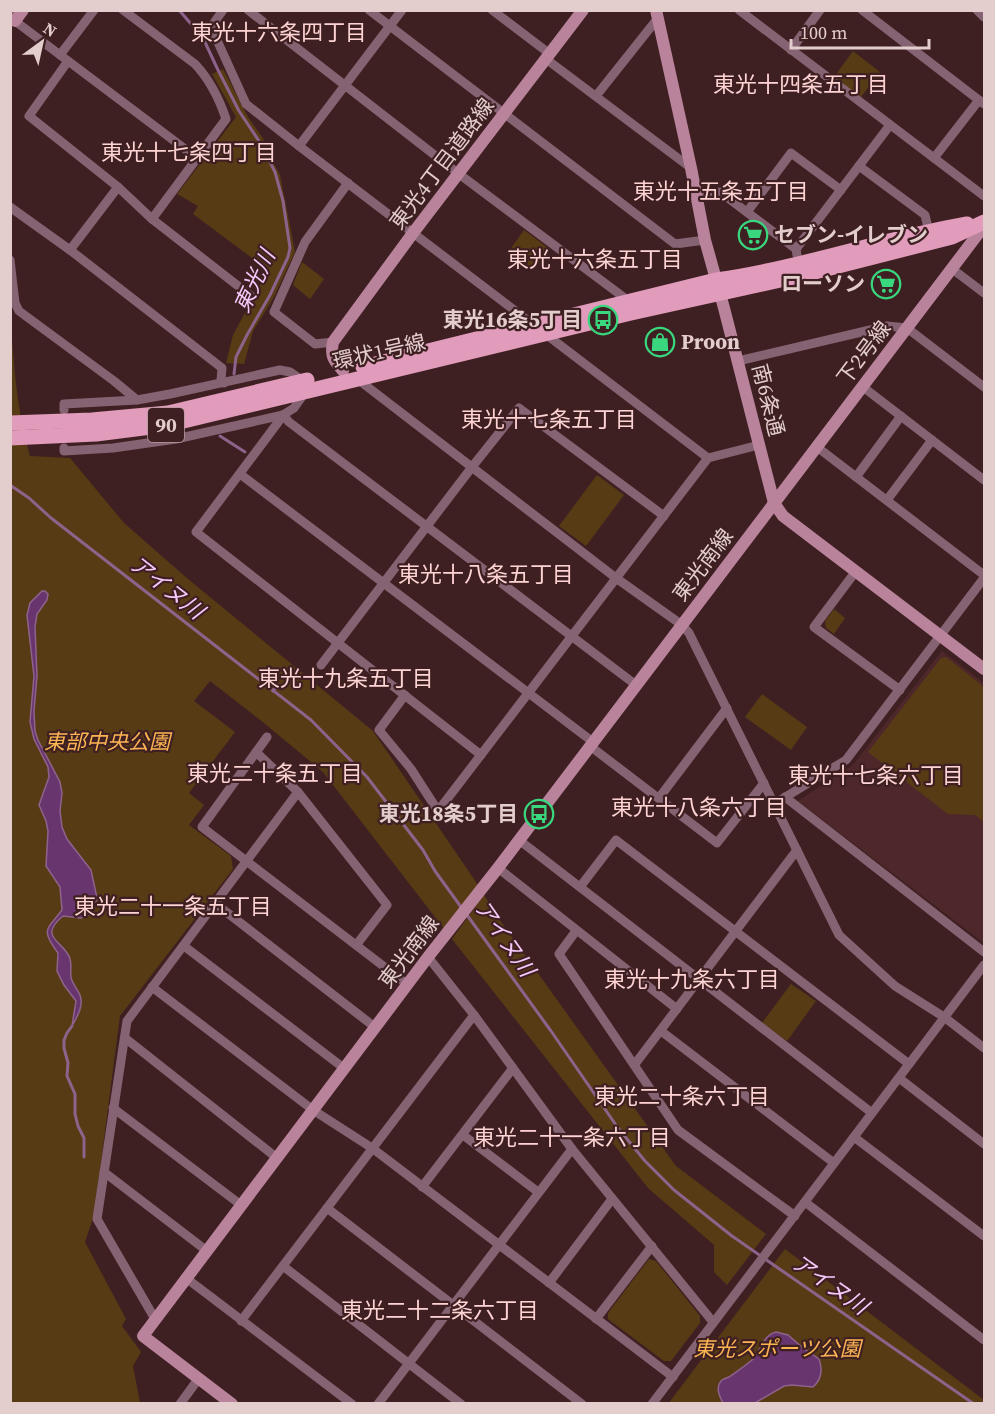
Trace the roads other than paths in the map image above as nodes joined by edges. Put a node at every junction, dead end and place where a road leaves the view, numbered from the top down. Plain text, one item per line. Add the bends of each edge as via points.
1 (23, 10) edge
2 (94, 10) edge
3 (123, 10) edge
4 (223, 10) edge
5 (248, 10) edge
6 (369, 10) edge
7 (402, 10) edge
8 (492, 10) edge
9 (583, 10) edge
10 (739, 10) edge
11 (820, 10) edge
12 (862, 10) edge
13 (976, 10) edge
14 (657, 14) edge
15 (984, 17) edge
16 (12, 21) edge
17 (390, 26) junction
18 (791, 50) junction
19 (548, 57) junction
20 (64, 58) junction
21 (346, 85) junction
22 (596, 96) junction
23 (982, 102) edge
24 (504, 114) junction
25 (890, 125) junction
26 (299, 146) junction
27 (197, 158) junction
28 (934, 158) junction
29 (859, 166) junction
30 (691, 168) junction
31 (459, 174) junction
32 (348, 183) junction
33 (118, 187) junction
34 (841, 190) junction
35 (696, 194) junction
36 (984, 195) edge
37 (10, 207) edge
38 (747, 212) junction
39 (152, 219) junction
40 (984, 223) edge
41 (929, 232) junction
42 (413, 233) junction
43 (705, 240) junction
44 (70, 250) junction
45 (10, 260) edge
46 (799, 262) junction
47 (951, 268) junction
48 (718, 286) junction
49 (984, 293) edge
50 (250, 296) dead end
51 (631, 307) junction
52 (532, 324) junction
53 (907, 328) junction
54 (544, 334) junction
55 (333, 342) junction
56 (738, 361) junction
57 (343, 372) junction
58 (357, 379) junction
59 (224, 382) junction
60 (304, 386) junction
61 (862, 387) junction
62 (984, 387) edge
63 (136, 400) junction
64 (64, 407) dead end
65 (283, 415) junction
66 (901, 416) junction
67 (16, 431) edge
68 (932, 440) junction
69 (759, 445) junction
70 (817, 447) junction
71 (64, 450) dead end
72 (708, 458) junction
73 (472, 467) junction
74 (240, 474) junction
75 (856, 477) junction
76 (984, 480) edge
77 (887, 500) junction
78 (774, 503) junction
79 (664, 516) junction
80 (427, 526) junction
81 (855, 571) junction
82 (984, 576) edge
83 (616, 578) junction
84 (383, 584) junction
85 (682, 625) junction
86 (941, 636) junction
87 (572, 637) junction
88 (337, 643) junction
89 (321, 665) dead end
90 (984, 669) edge
91 (636, 685) junction
92 (900, 690) junction
93 (528, 694) junction
94 (405, 695) junction
95 (727, 708) junction
96 (267, 737) dead end
97 (591, 744) junction
98 (256, 752) junction
99 (481, 755) junction
100 (764, 783) junction
101 (298, 792) junction
102 (785, 797) junction
103 (659, 798) junction
104 (774, 804) junction
105 (519, 840) junction
106 (797, 850) junction
107 (248, 862) junction
108 (498, 868) junction
109 (580, 887) junction
110 (216, 904) junction
111 (576, 931) junction
112 (735, 932) junction
113 (357, 944) junction
114 (184, 946) junction
115 (984, 952) edge
116 (428, 957) junction
117 (984, 965) edge
118 (699, 981) junction
119 (408, 985) junction
120 (152, 987) junction
121 (677, 1009) junction
122 (474, 1015) junction
123 (944, 1017) junction
124 (376, 1028) junction
125 (661, 1031) junction
126 (125, 1038) junction
127 (984, 1048) edge
128 (635, 1064) junction
129 (909, 1064) junction
130 (513, 1068) junction
131 (345, 1069) junction
132 (899, 1078) junction
133 (113, 1108) junction
134 (313, 1110) junction
135 (872, 1113) junction
136 (463, 1135) junction
137 (854, 1137) junction
138 (984, 1144) edge
139 (372, 1148) junction
140 (572, 1149) junction
141 (277, 1158) junction
142 (834, 1163) junction
143 (104, 1172) junction
144 (423, 1187) junction
145 (538, 1192) junction
146 (612, 1199) junction
147 (805, 1202) junction
148 (241, 1204) junction
149 (327, 1208) junction
150 (795, 1216) junction
151 (984, 1236) edge
152 (499, 1245) junction
153 (652, 1246) junction
154 (207, 1251) junction
155 (283, 1266) junction
156 (186, 1278) junction
157 (549, 1283) junction
158 (453, 1304) junction
159 (155, 1319) junction
160 (596, 1319) junction
161 (241, 1321) junction
162 (713, 1322) junction
163 (984, 1340) edge
164 (408, 1363) junction
165 (673, 1377) junction
166 (199, 1378) junction
167 (180, 1404) edge
168 (232, 1404) edge
169 (352, 1404) edge
170 (378, 1404) edge
171 (461, 1404) edge
172 (582, 1404) edge
173 (652, 1404) edge

1 - 16 street
2 - 20 street
3 - 27 street via 195,64 218,98 226,119
4 - 26 street via 212,27 246,104
5 - 21 street
6 - 17 street
7 - 17 street
8 - 19 street
9 - 19 street, 東光4丁目道路線
10 - 18 street
11 - 18 street
12 - 23 street
13 - 15 street
14 - 22 street
14 - 30 street, 南6条通
16 - 20 street
17 - 21 street
17 - 24 street
18 - 25 street
19 - 22 street
19 - 24 street, 東光4丁目道路線
20 - 27 street
20 - 33 street via 29,116
21 - 26 street
21 - 31 street
22 - 30 street
23 - 28 street
24 - 31 street, 東光4丁目道路線
24 - 43 street via 675,244
25 - 28 street
25 - 29 street
26 - 32 street
27 - 39 street
28 - 36 street
29 - 34 street
29 - 41 street via 925,215
30 - 35 street, 南6条通
31 - 42 street, 東光4丁目道路線
31 - 51 street
32 - 42 street
32 - 55 street via 305,242 274,312 315,344
33 - 39 street
33 - 44 street
34 - 38 street via 791,153
34 - 46 street
35 - 38 street via 720,192
35 - 43 street, 南6条通
37 - 44 street
38 - 46 street
39 - 50 street
40 - 41 main road, 環状1号線 / 90
40 - 46 main road, 環状1号線 / 90 via 952,237
40 - 47 street, 下2号線
41 - 46 main road, 環状1号線 / 90
42 - 52 street
42 - 55 street, 東光4丁目道路線
43 - 48 street, 南6条通
44 - 59 street via 222,368
45 - 63 street via 19,311
46 - 48 main road, 環状1号線 / 90
47 - 49 street
47 - 53 street, 下2号線
48 - 51 main road, 環状1号線 / 90
48 - 56 street, 南6条通
51 - 52 main road, 環状1号線 / 90
51 - 54 main road, 環状1号線 / 90
52 - 54 street
52 - 57 main road, 環状1号線 / 90
53 - 56 street via 887,326
53 - 61 street, 下2号線
53 - 62 street
54 - 58 main road, 環状1号線 / 90
54 - 72 street
55 - 57 street via 333,359
56 - 69 street, 南6条通
57 - 58 street
57 - 60 main road, 環状1号線 / 90
58 - 60 main road, 環状1号線 / 90
58 - 73 street
59 - 60 street via 280,370 291,372
59 - 63 street
60 - 65 street via 294,408
60 - 67 main road, 環状1号線 / 90 via 167,425 96,434
61 - 66 street
61 - 70 street, 下2号線
63 - 64 street
65 - 71 street via 176,439
65 - 74 street
65 - 80 street
66 - 68 street
66 - 75 street
68 - 76 street
68 - 77 street
69 - 72 street
69 - 78 street, 南6条通
70 - 75 street
70 - 78 street, 下2号線
72 - 79 street
73 - 79 street via 519,408
73 - 80 street
73 - 83 street
74 - 84 street
74 - 88 street via 196,532
75 - 77 street
77 - 82 street
78 - 81 street, 南6条通 via 783,516
78 - 85 street, 東光南線
79 - 83 street
80 - 84 street
80 - 87 street
81 - 86 street, 南6条通
81 - 92 street via 814,627
82 - 86 street
83 - 85 street
83 - 87 street
84 - 88 street
84 - 93 street
85 - 91 street, 東光南線
85 - 95 street
86 - 90 street, 南6条通
86 - 92 street
87 - 91 street
87 - 93 street
88 - 89 street
88 - 94 street
91 - 97 street, 東光南線
92 - 102 street via 846,760
93 - 97 street
93 - 99 street
94 - 99 street
94 - 99 street via 379,730 411,769 438,812
95 - 100 street
95 - 103 street
96 - 98 street
97 - 103 street
97 - 105 street, 東光南線
98 - 101 street
98 - 107 street via 202,827
100 - 103 street via 717,843
100 - 104 street
101 - 107 street
101 - 113 street via 387,905
102 - 104 street
102 - 115 street
104 - 106 street
105 - 108 street, 東光南線
105 - 109 street
106 - 112 street
106 - 123 street via 839,935 896,986
107 - 110 street
107 - 113 street
108 - 111 street
108 - 116 street, 東光南線
109 - 112 street via 616,840
109 - 118 street
110 - 114 street
110 - 124 street
111 - 121 street
111 - 128 street via 559,954
112 - 118 street
112 - 129 street
113 - 119 street
114 - 120 street
114 - 131 street
116 - 119 street, 東光南線
116 - 122 street
117 - 123 street
118 - 121 street
118 - 135 street
119 - 124 street, 東光南線
120 - 126 street via 127,1021
120 - 134 street
121 - 125 street
122 - 130 street
122 - 139 street
123 - 127 street
123 - 129 street
124 - 131 street, 東光南線
125 - 128 street
125 - 142 street
126 - 133 street
126 - 141 street
128 - 150 street via 678,1130
129 - 132 street
130 - 136 street
130 - 140 street
131 - 134 street, 東光南線
132 - 135 street
132 - 138 street
133 - 143 street
133 - 148 street
134 - 139 street
134 - 141 street, 東光南線
135 - 137 street
136 - 144 street
136 - 145 street
137 - 142 street
137 - 151 street
139 - 144 street
139 - 149 street
140 - 145 street
140 - 146 street
141 - 148 street, 東光南線
142 - 147 street
143 - 154 street
143 - 159 street via 97,1219
144 - 152 street
145 - 152 street
146 - 153 street
146 - 157 street
147 - 150 street
147 - 163 street
148 - 154 street, 東光南線
149 - 155 street
149 - 158 street
150 - 162 street
152 - 157 street
152 - 158 street
153 - 160 street
153 - 162 street
154 - 156 street, 東光南線
155 - 161 street
155 - 164 street
156 - 159 street, 東光南線
156 - 161 street
157 - 160 street
158 - 164 street
158 - 172 street
159 - 166 street, 東光南線 via 143,1336
160 - 165 street
161 - 169 street
162 - 165 street
164 - 170 street
164 - 171 street
165 - 173 street
166 - 167 street
166 - 168 street, 東光南線

